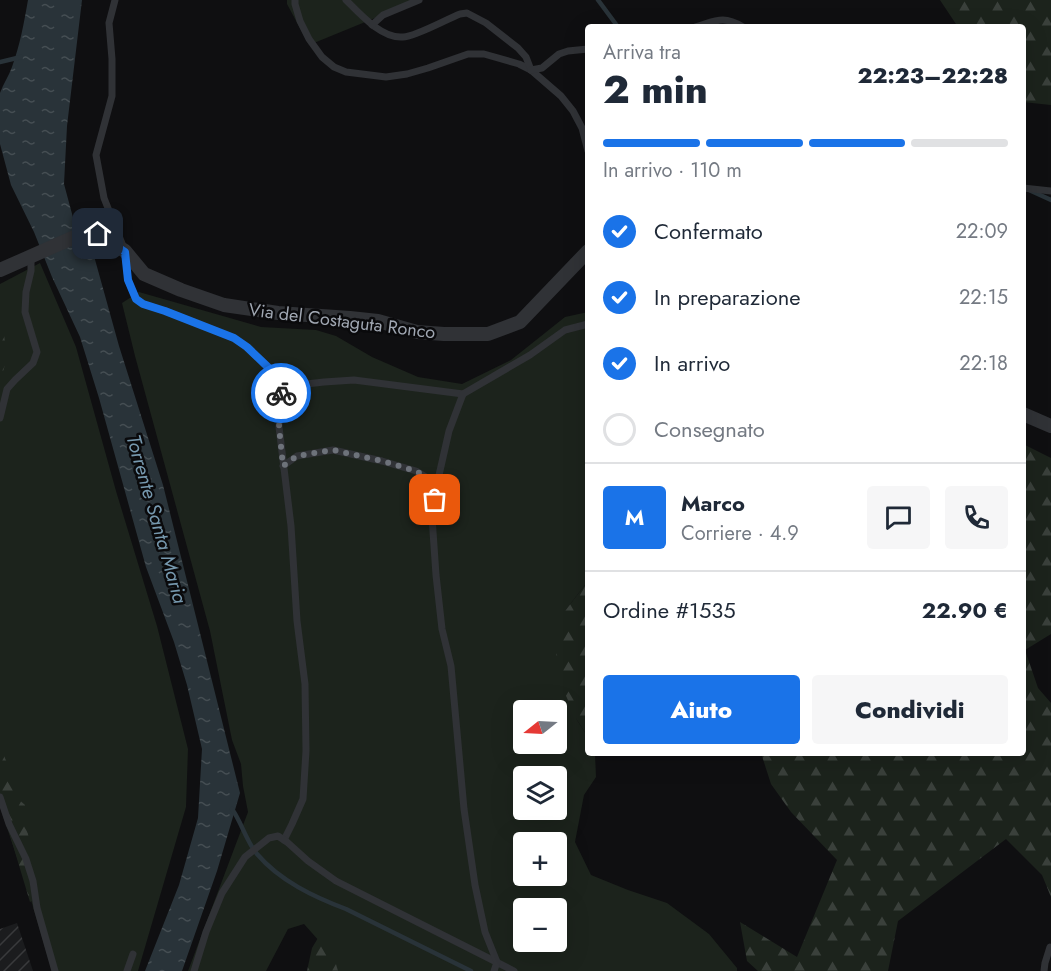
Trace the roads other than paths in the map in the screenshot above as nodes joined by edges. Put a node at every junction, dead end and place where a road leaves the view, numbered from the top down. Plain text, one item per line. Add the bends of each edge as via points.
1 (115, 0) edge
2 (295, 0) edge
3 (346, 0) edge
4 (419, 0) edge
5 (706, 24) edge
6 (738, 24) edge
7 (372, 25) junction
8 (585, 49) edge
9 (531, 70) junction
10 (585, 140) edge
11 (1026, 188) edge
12 (1051, 191) edge
13 (125, 252) junction
14 (585, 254) edge
15 (32, 256) junction
16 (0, 270) edge
17 (585, 325) edge
18 (280, 387) junction
19 (463, 394) junction
20 (1026, 415) edge
21 (0, 418) edge
22 (1051, 426) edge
23 (283, 466) junction
24 (437, 484) junction
25 (0, 797) edge
26 (284, 840) junction
27 (1050, 947) edge
28 (133, 954) dead end
29 (497, 963) junction
30 (55, 971) edge
31 (127, 971) edge
32 (194, 971) edge
33 (494, 971) edge
34 (514, 971) edge
35 (1044, 971) edge

1 - 13 lane via 109,23 112,96 96,155 104,198
2 - 9 lane via 309,39 322,57 346,72 386,77 407,74 468,54 496,57
3 - 7 lane
4 - 7 lane via 383,15
5 - 6 lane via 723,19
7 - 9 lane via 404,37 467,13 518,48
8 - 9 lane via 559,54 542,68
9 - 10 lane via 573,111
11 - 12 lane
13 - 14 street, Via del Costaguta Ronco via 144,274 224,305 378,321 417,332 444,334 488,334 520,322
13 - 15 street, Via del Costaguta Ronco via 98,234 86,232
13 - 18 lane via 128,280 136,299 234,338 272,371
15 - 16 street
15 - 21 lane via 25,312 37,352 33,363 7,389
17 - 19 lane via 565,330
18 - 19 lane via 354,380
18 - 23 lane
19 - 24 lane via 449,431
20 - 22 street
23 - 24 lane via 297,456 333,450 416,471
23 - 26 lane via 305,684 306,751 303,799
24 - 29 lane via 432,517 436,575 451,666 464,808 485,932
25 - 30 lane via 33,881
26 - 29 lane via 336,881
26 - 32 lane via 278,836 269,838 245,856 222,893
27 - 35 lane
28 - 31 lane
29 - 33 lane
29 - 34 lane

